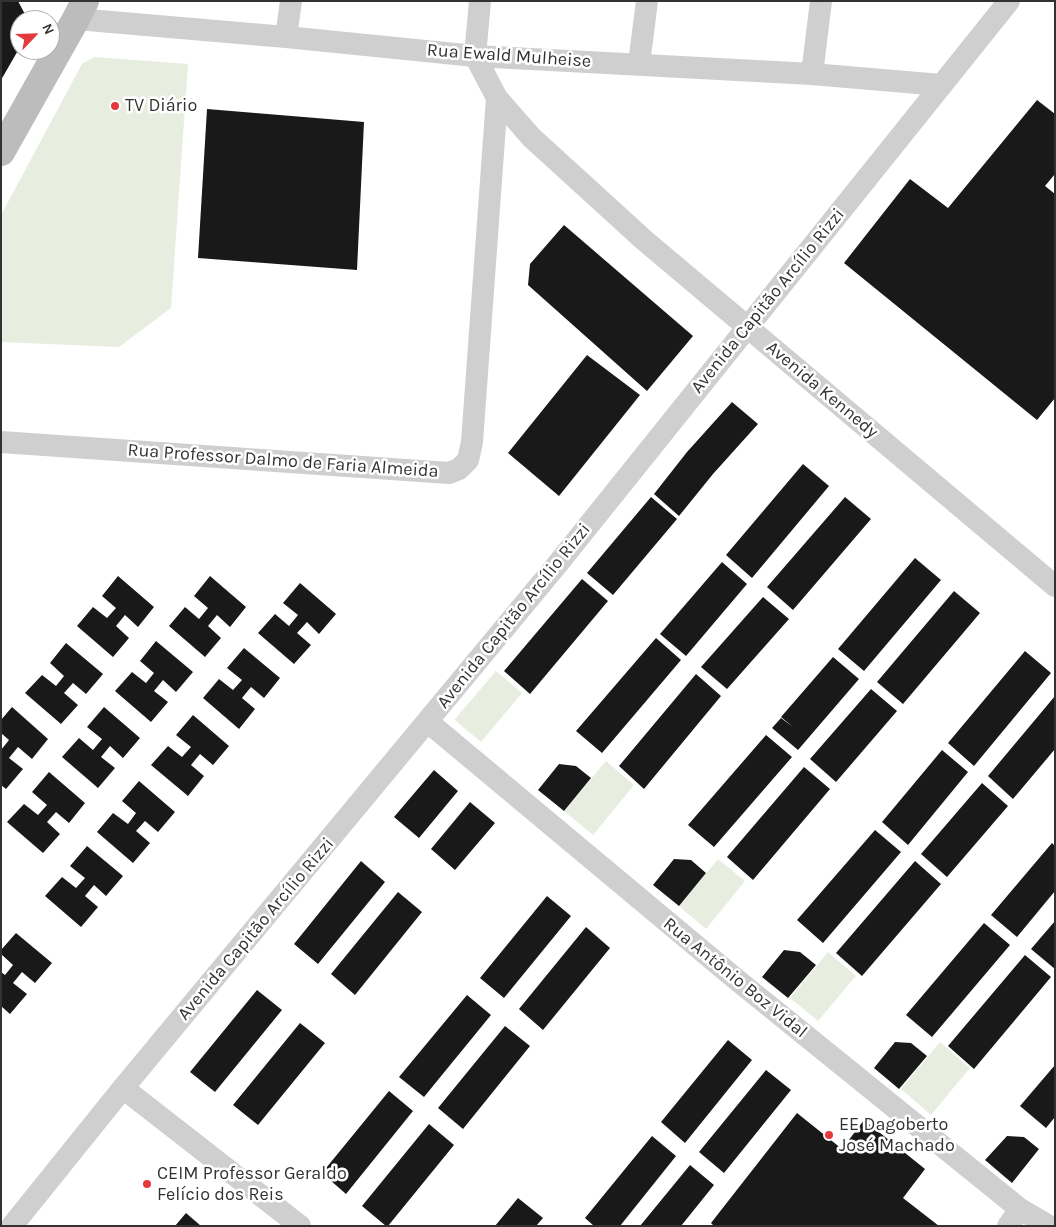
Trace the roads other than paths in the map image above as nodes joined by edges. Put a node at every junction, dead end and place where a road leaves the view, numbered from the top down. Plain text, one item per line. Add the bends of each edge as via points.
1 (291, 1) edge
2 (480, 1) edge
3 (647, 1) edge
4 (821, 1) edge
5 (1009, 1) edge
6 (80, 10) edge
7 (286, 37) junction
8 (475, 56) junction
9 (640, 64) junction
10 (812, 74) junction
11 (941, 85) junction
12 (497, 98) junction
13 (1, 152) edge
14 (747, 326) junction
15 (1, 442) edge
16 (1055, 586) edge
17 (428, 722) junction
18 (123, 1088) junction
19 (1014, 1217) edge
20 (12, 1226) edge
21 (300, 1226) edge
22 (1049, 1226) edge

1 - 7 street
2 - 8 street
3 - 9 street
4 - 10 street
5 - 11 street, Avenida Capitão Arcílio Rizzi
6 - 7 street, Rua Ewald Mulheise
6 - 13 main road
7 - 8 street, Rua Ewald Mulheise
8 - 9 street, Rua Ewald Mulheise
8 - 12 street, Avenida Kennedy
9 - 10 street, Rua Ewald Mulheise
10 - 11 street, Rua Ewald Mulheise
11 - 14 street, Avenida Capitão Arcílio Rizzi
12 - 14 street, Avenida Kennedy via 538,143 644,240
12 - 15 street, Rua Professor Dalmo de Faria Almeida via 472,442 468,460 459,469 449,473
14 - 16 street, Avenida Kennedy
14 - 17 street, Avenida Capitão Arcílio Rizzi
17 - 18 street, Avenida Capitão Arcílio Rizzi
17 - 19 street, Rua Antônio Boz Vidal
18 - 20 street, Avenida Capitão Arcílio Rizzi
18 - 21 street
19 - 22 street, Rua Antônio Boz Vidal

